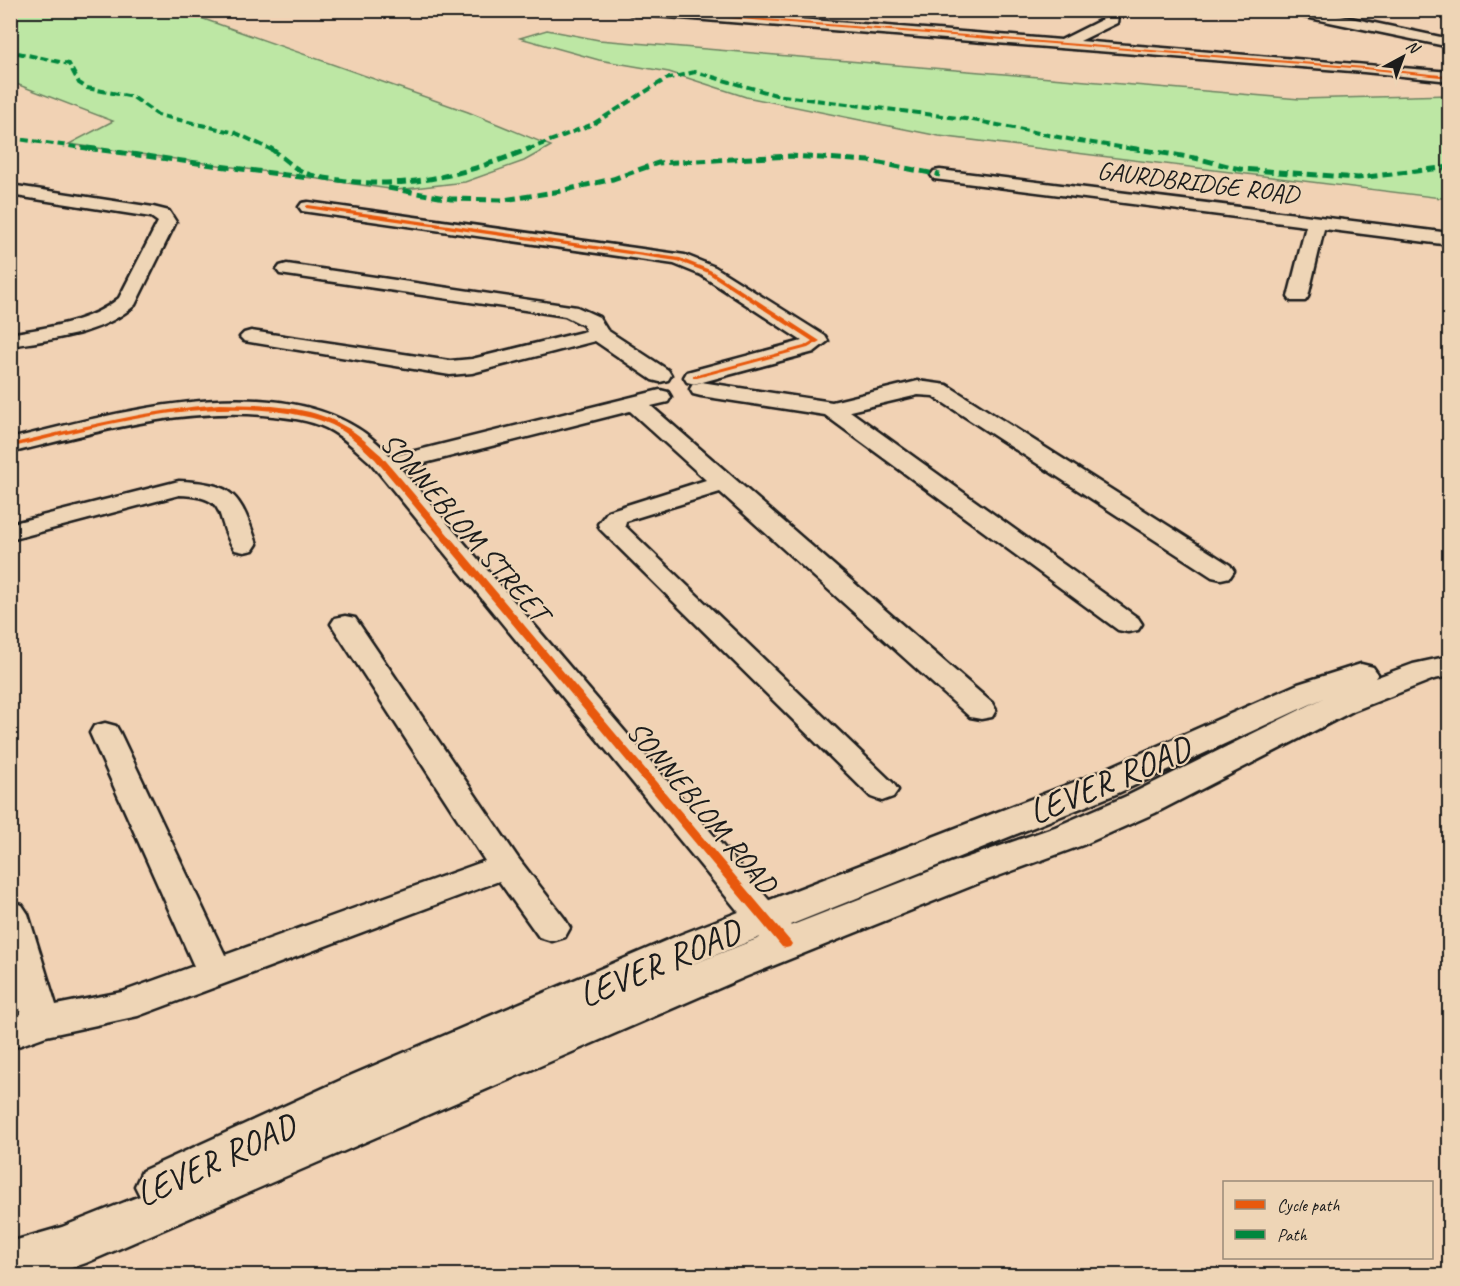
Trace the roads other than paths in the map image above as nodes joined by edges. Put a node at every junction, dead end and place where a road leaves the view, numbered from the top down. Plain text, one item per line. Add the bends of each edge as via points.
1 (630, 10) edge
2 (1095, 10) edge
3 (1291, 10) edge
4 (1344, 10) edge
5 (1449, 29) edge
6 (1449, 43) edge
7 (1061, 45) junction
8 (1449, 77) edge
9 (940, 175) dead end
10 (10, 190) edge
11 (308, 207) dead end
12 (1316, 222) junction
13 (1449, 239) edge
14 (287, 270) dead end
15 (1298, 297) dead end
16 (598, 334) junction
17 (251, 337) dead end
18 (10, 340) edge
19 (698, 383) junction
20 (650, 391) junction
21 (832, 409) junction
22 (10, 446) edge
23 (382, 462) junction
24 (725, 482) junction
25 (10, 532) edge
26 (244, 544) dead end
27 (1221, 571) dead end
28 (345, 624) dead end
29 (1128, 624) dead end
30 (1449, 650) edge
31 (1449, 666) edge
32 (582, 700) joint
33 (981, 710) dead end
34 (105, 733) dead end
35 (882, 790) dead end
36 (506, 866) junction
37 (10, 914) edge
38 (552, 928) dead end
39 (775, 931) junction
40 (215, 973) junction
41 (26, 1028) edge
42 (15, 1263) edge

1 - 7 street
2 - 7 street via 1112,20
3 - 6 street
4 - 5 street
7 - 8 street
9 - 12 street, GAURDBRIDGE ROAD
10 - 18 street via 153,212 163,215 167,222 121,309 83,325
11 - 19 street via 678,259 708,271 817,341
12 - 13 street, GAURDBRIDGE ROAD
12 - 15 street
14 - 16 street via 560,309 592,321
16 - 17 street via 450,368
16 - 20 street
19 - 20 street via 679,373
19 - 21 street
20 - 23 street
20 - 24 street
21 - 27 street via 918,388 939,390
21 - 29 street
22 - 23 street, SONNEBLOM STREET via 175,409 247,406 324,419 346,430
23 - 32 street, SONNEBLOM STREET
24 - 33 street
24 - 35 street via 617,516 611,524
25 - 26 street via 179,488 200,488 222,496 230,505
28 - 36 street
30 - 39 main road, LEVER ROAD via 1412,657 1310,691
31 - 39 main road, LEVER ROAD via 1341,703 1142,804 1069,836 965,873
32 - 39 street, SONNEBLOM ROAD
34 - 40 street
36 - 38 street
36 - 40 street
37 - 41 street
39 - 42 main road, LEVER ROAD via 397,1106 127,1223
40 - 41 street via 125,1006

